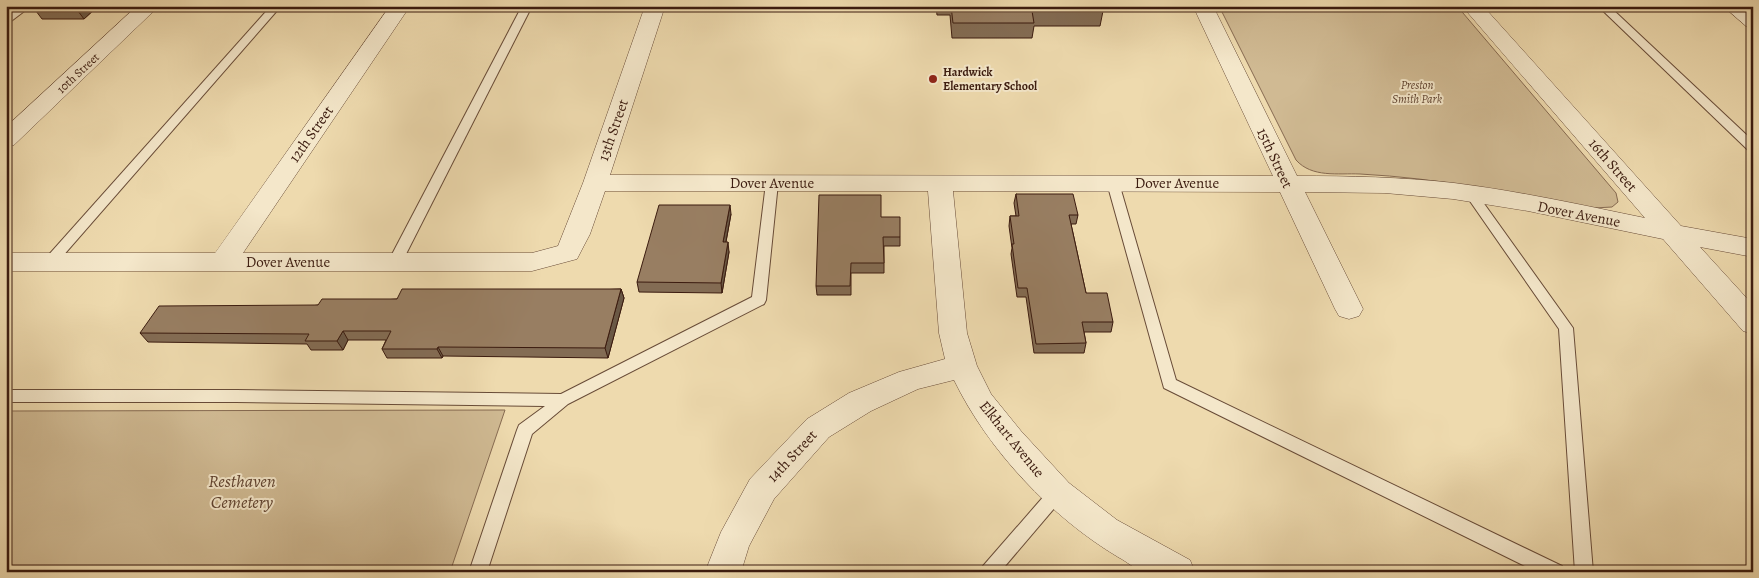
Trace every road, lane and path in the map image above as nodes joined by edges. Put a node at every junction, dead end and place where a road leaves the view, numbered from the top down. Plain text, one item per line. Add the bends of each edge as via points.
1 (26, 6) edge
2 (149, 6) edge
3 (276, 6) edge
4 (400, 6) edge
5 (527, 6) edge
6 (655, 6) edge
7 (1202, 6) edge
8 (1472, 6) edge
9 (1603, 6) edge
10 (1733, 6) edge
11 (6, 22) edge
12 (1753, 22) edge
13 (6, 140) edge
14 (1753, 148) edge
15 (940, 182) junction
16 (595, 183) junction
17 (772, 183) junction
18 (1113, 183) junction
19 (1287, 184) junction
20 (1471, 194) junction
21 (1672, 232) junction
22 (1753, 248) edge
23 (568, 253) joint
24 (6, 262) edge
25 (50, 262) junction
26 (395, 262) junction
27 (222, 263) junction
28 (1349, 309) dead end
29 (1753, 324) edge
30 (962, 366) junction
31 (6, 396) edge
32 (563, 400) junction
33 (1057, 494) junction
34 (478, 572) edge
35 (723, 572) edge
36 (989, 572) edge
37 (1177, 572) edge
38 (1556, 572) edge
39 (1584, 572) edge

1 - 11 lane
2 - 13 street, 10th Street
3 - 25 lane
4 - 27 street, 12th Street
5 - 26 lane
6 - 16 street, 13th Street
7 - 19 street, 15th Street
8 - 21 street, 16th Street
9 - 14 lane
10 - 12 street
15 - 17 street, Dover Avenue
15 - 18 street, Dover Avenue
15 - 30 street, Elkhart Avenue via 953,333
16 - 17 street, Dover Avenue
16 - 23 street, 13th Street
17 - 32 lane via 759,300
18 - 19 street, Dover Avenue
18 - 38 lane via 1169,384
19 - 20 street, Dover Avenue via 1398,186
19 - 28 street, 15th Street
20 - 21 street, Dover Avenue
20 - 39 lane via 1566,328
21 - 22 street, Dover Avenue
21 - 29 street, 16th Street
23 - 26 street, Dover Avenue via 532,262
24 - 25 street, Dover Avenue
25 - 27 street, Dover Avenue
26 - 27 street, Dover Avenue
30 - 33 street, Elkhart Avenue via 980,402
30 - 35 street, 14th Street via 910,380 860,402 818,428 762,489 733,543
31 - 32 lane
32 - 34 lane via 526,430
33 - 36 lane
33 - 37 street, Elkhart Avenue via 1105,531

